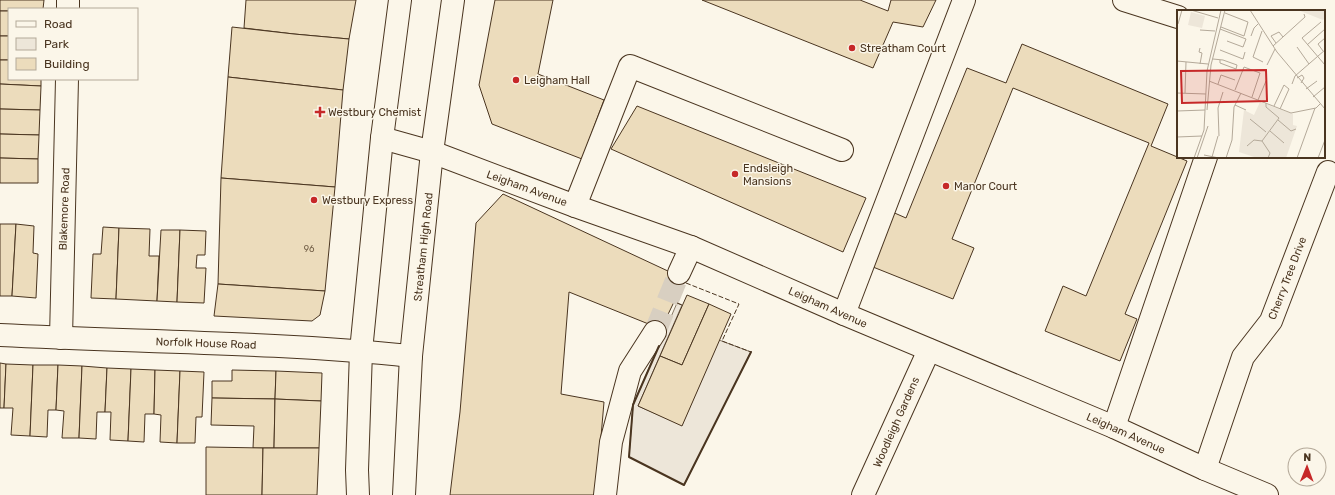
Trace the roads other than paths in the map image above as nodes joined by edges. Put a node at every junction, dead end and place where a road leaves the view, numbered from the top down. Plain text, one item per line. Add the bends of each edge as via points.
1 (400, 0) edge
2 (453, 0) edge
3 (964, 0) edge
4 (1124, 0) edge
5 (1177, 17) edge
6 (67, 80) edge
7 (382, 138) junction
8 (842, 150) dead end
9 (432, 152) junction
10 (1206, 158) edge
11 (1328, 172) dead end
12 (575, 206) junction
13 (691, 247) junction
14 (679, 273) tunnel mouth
15 (844, 314) junction
16 (655, 332) tunnel mouth
17 (0, 335) edge
18 (61, 338) junction
19 (929, 350) junction
20 (361, 351) junction
21 (411, 356) junction
22 (1114, 427) junction
23 (1205, 469) junction
24 (358, 495) edge
25 (404, 495) edge
26 (605, 495) edge
27 (863, 495) edge
28 (1267, 495) edge

1 - 7 main road
2 - 9 main road, Streatham High Road
3 - 15 main road
4 - 5 main road
6 - 18 main road, Blakemore Road
7 - 9 main road, Leigham Avenue
7 - 20 main road
8 - 12 main road via 630,66
9 - 12 main road, Leigham Avenue
9 - 21 main road, Streatham High Road
10 - 22 main road
11 - 23 main road, Cherry Tree Drive via 1271,321 1243,357
12 - 13 main road, Leigham Avenue
13 - 14 main road
13 - 15 main road, Leigham Avenue
15 - 19 main road, Leigham Avenue
16 - 26 main road via 630,371 611,442
17 - 18 main road, Norfolk House Road
18 - 20 main road, Norfolk House Road
19 - 22 main road, Leigham Avenue
19 - 27 main road, Woodleigh Gardens
20 - 21 main road, Norfolk House Road
20 - 24 main road
21 - 25 main road, Streatham High Road
22 - 23 main road, Leigham Avenue
23 - 28 main road, Leigham Avenue

